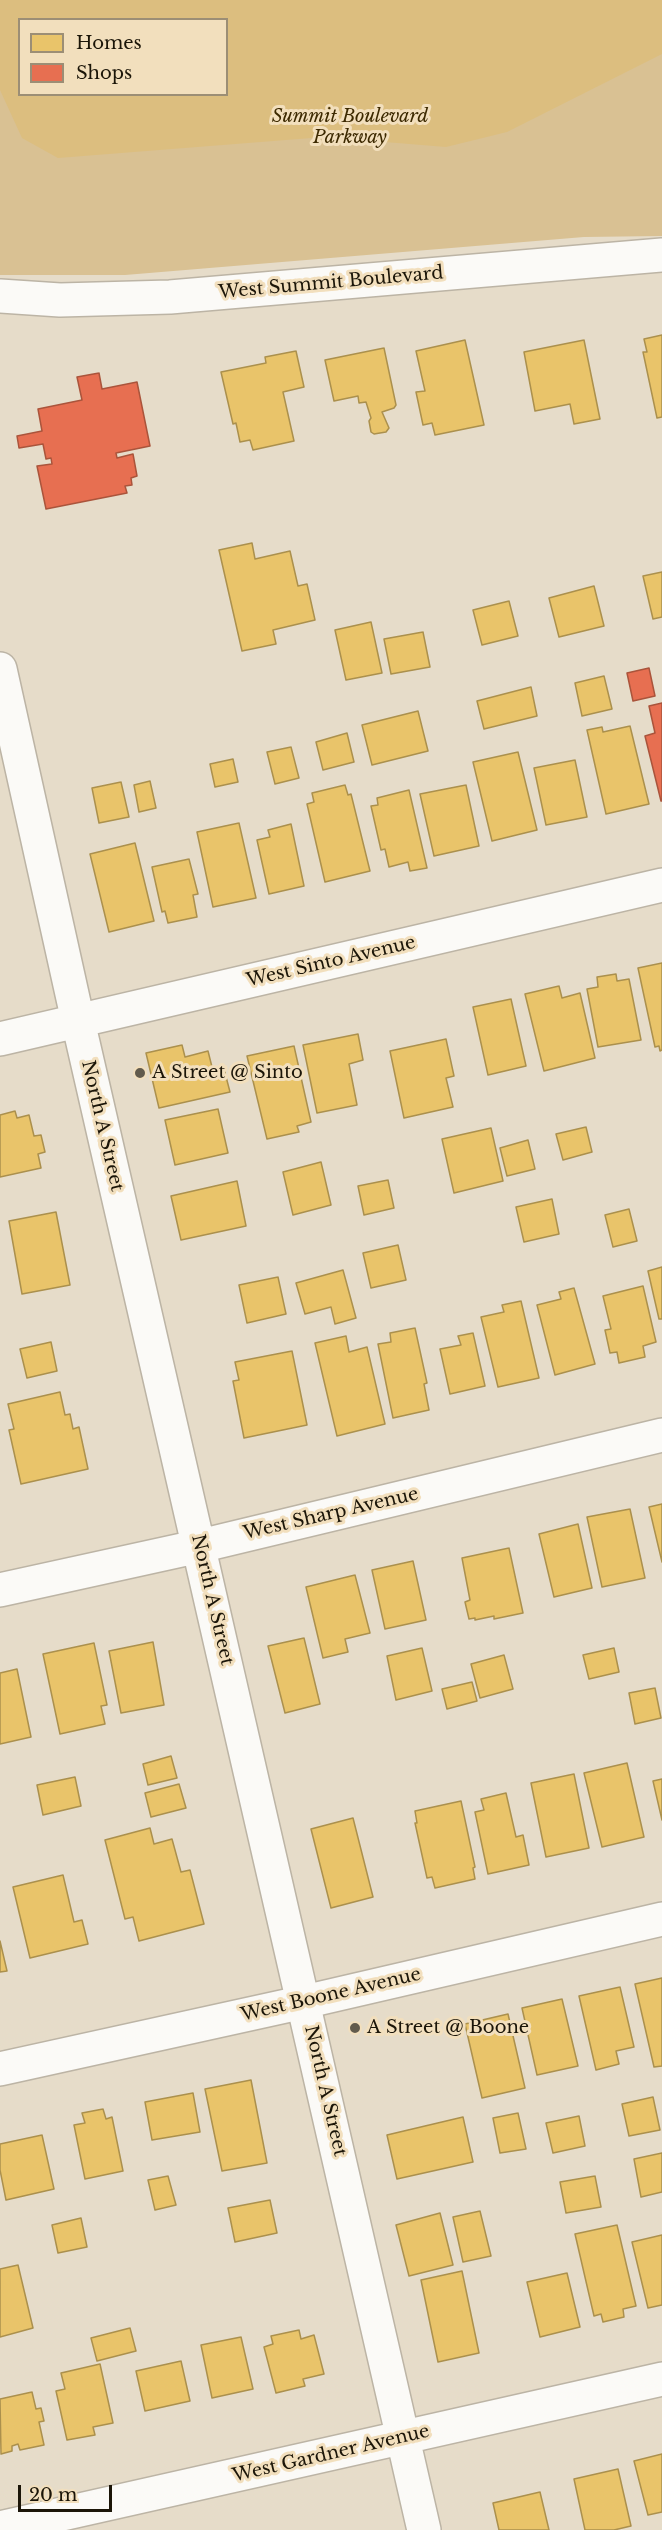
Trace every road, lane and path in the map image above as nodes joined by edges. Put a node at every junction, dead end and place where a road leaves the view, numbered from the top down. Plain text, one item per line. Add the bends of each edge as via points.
1 (662, 255) edge
2 (0, 296) edge
3 (0, 669) edge
4 (12, 780) edge
5 (662, 885) edge
6 (78, 1021) junction
7 (0, 1039) edge
8 (662, 1435) edge
9 (200, 1546) junction
10 (0, 1590) edge
11 (662, 1919) edge
12 (304, 2002) junction
13 (0, 2069) edge
14 (662, 2379) edge
15 (404, 2438) junction
16 (0, 2528) edge
17 (424, 2530) edge

1 - 2 street, West Summit Boulevard via 170,297 60,300
3 - 4 street, North A Street
4 - 6 street, North A Street
5 - 6 street, West Sinto Avenue
6 - 7 street, West Sinto Avenue
6 - 9 street, North A Street
8 - 9 street, West Sharp Avenue
9 - 10 street, West Sharp Avenue
9 - 12 street, North A Street
11 - 12 street, West Boone Avenue
12 - 13 street, West Boone Avenue
12 - 15 street, North A Street
14 - 15 street, West Gardner Avenue
15 - 16 street, West Gardner Avenue
15 - 17 street, North A Street

